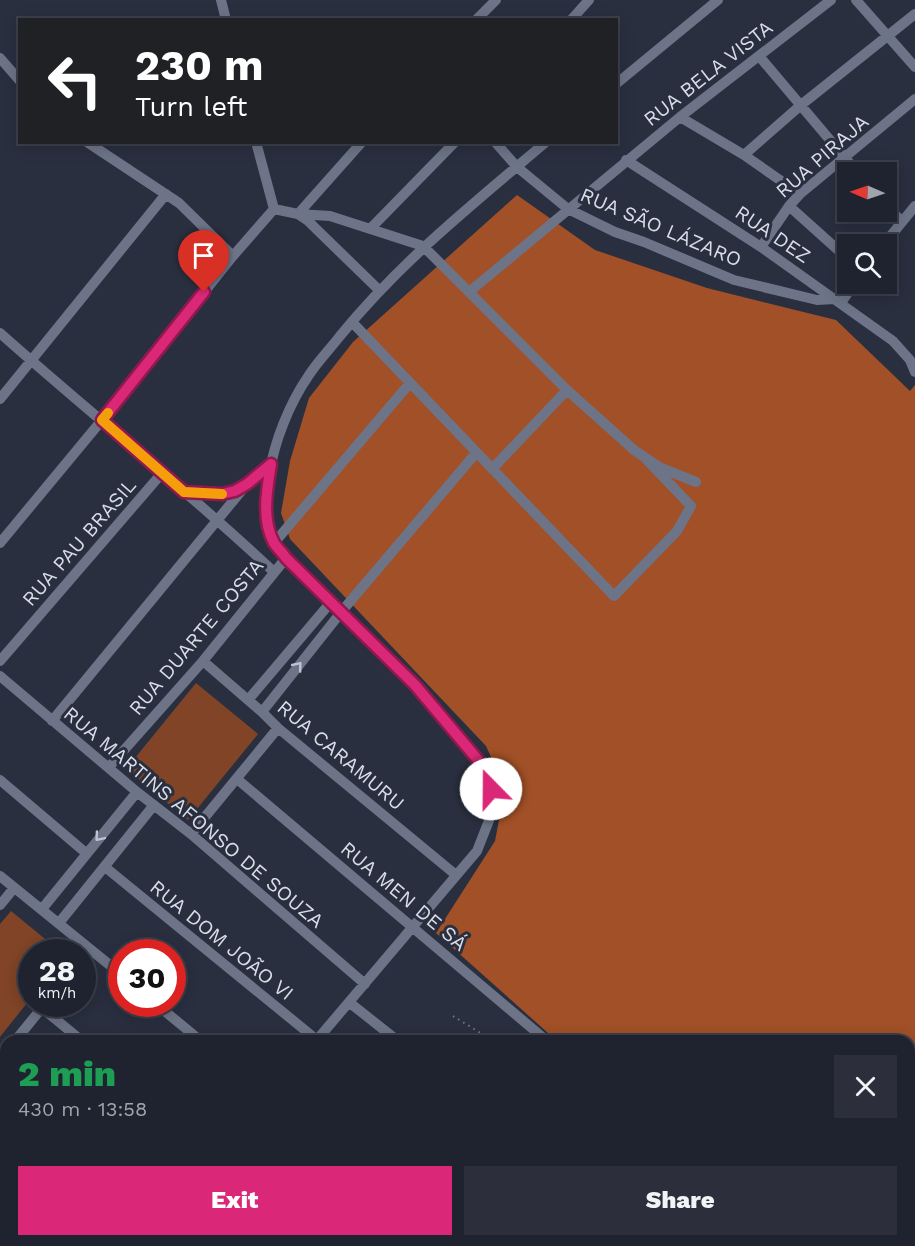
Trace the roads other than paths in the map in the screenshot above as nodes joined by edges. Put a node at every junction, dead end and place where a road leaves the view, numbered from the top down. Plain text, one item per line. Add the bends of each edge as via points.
1 (221, 0) edge
2 (496, 0) edge
3 (590, 0) edge
4 (718, 0) edge
5 (831, 0) edge
6 (856, 0) edge
7 (915, 14) edge
8 (226, 18) edge
9 (478, 18) edge
10 (573, 18) edge
11 (887, 38) junction
12 (759, 56) junction
13 (0, 58) edge
14 (915, 67) edge
15 (18, 79) edge
16 (618, 82) edge
17 (915, 99) edge
18 (801, 105) junction
19 (680, 117) junction
20 (90, 144) edge
21 (257, 144) edge
22 (360, 144) edge
23 (453, 144) edge
24 (497, 144) edge
25 (544, 144) edge
26 (744, 154) junction
27 (844, 159) junction
28 (626, 160) junction
29 (847, 162) edge
30 (517, 167) junction
31 (166, 194) junction
32 (800, 194) junction
33 (789, 206) junction
34 (915, 206) edge
35 (274, 209) junction
36 (568, 209) junction
37 (298, 214) junction
38 (897, 217) edge
39 (902, 222) junction
40 (371, 228) junction
41 (892, 234) edge
42 (423, 246) junction
43 (761, 246) junction
44 (837, 249) edge
45 (233, 256) junction
46 (380, 291) junction
47 (469, 292) junction
48 (845, 294) edge
49 (838, 301) junction
50 (352, 322) junction
51 (0, 333) edge
52 (30, 360) junction
53 (915, 372) edge
54 (410, 383) junction
55 (567, 390) junction
56 (0, 399) edge
57 (102, 420) junction
58 (476, 453) junction
59 (646, 459) junction
60 (271, 464) junction
61 (492, 469) junction
62 (162, 473) junction
63 (696, 482) dead end
64 (247, 484) junction
65 (184, 492) junction
66 (219, 520) junction
67 (0, 543) edge
68 (274, 543) junction
69 (286, 558) junction
70 (274, 572) junction
71 (331, 602) junction
72 (342, 611) junction
73 (0, 662) edge
74 (203, 662) junction
75 (0, 676) edge
76 (248, 700) junction
77 (262, 712) junction
78 (52, 721) junction
79 (278, 728) junction
80 (109, 766) junction
81 (237, 778) junction
82 (0, 780) edge
83 (137, 792) junction
84 (154, 806) junction
85 (191, 834) junction
86 (86, 853) junction
87 (105, 867) junction
88 (456, 875) junction
89 (0, 876) edge
90 (14, 888) junction
91 (0, 905) edge
92 (42, 909) junction
93 (59, 923) junction
94 (413, 927) junction
95 (79, 939) edge
96 (96, 953) edge
97 (108, 963) edge
98 (365, 984) junction
99 (350, 1002) junction
100 (35, 1017) edge
101 (56, 1017) edge
102 (172, 1017) edge
103 (20, 1035) edge
104 (75, 1035) edge
105 (194, 1035) edge
106 (309, 1035) edge
107 (321, 1035) edge
108 (391, 1035) edge
109 (540, 1035) edge

1 - 8 street
2 - 9 street
3 - 10 street
4 - 16 street
5 - 12 street, RUA BELA VISTA
6 - 11 street
7 - 11 street
11 - 14 street
11 - 18 street
12 - 18 street
12 - 19 street, RUA BELA VISTA
13 - 15 street
17 - 27 street, RUA PIRAJA
18 - 26 street
18 - 27 street
19 - 26 street
19 - 28 street, RUA BELA VISTA
20 - 31 street
21 - 35 street
22 - 37 street
23 - 40 street
24 - 30 street, RUA SÃO LÁZARO
25 - 30 street
26 - 32 street
27 - 29 street
27 - 32 street, RUA PIRAJA
28 - 36 street, RUA BELA VISTA
28 - 43 street, RUA DEZ
30 - 36 street, RUA SÃO LÁZARO
30 - 42 street
31 - 45 street via 191,213
31 - 52 street
32 - 33 street, RUA PIRAJA
33 - 43 street, RUA PIRAJA
33 - 44 street
34 - 39 street
35 - 37 street
35 - 45 street
36 - 47 street, RUA BELA VISTA
36 - 49 street, RUA SÃO LÁZARO via 734,280 817,300
37 - 40 street via 330,216
37 - 46 street
38 - 39 street
39 - 41 street
40 - 42 street
42 - 46 street
42 - 47 street
43 - 49 street, RUA DEZ
45 - 57 street
46 - 50 street
47 - 55 street
48 - 49 street
49 - 53 street, RUA DEZ via 893,341
50 - 54 street
50 - 60 street via 309,375 282,430
51 - 52 street
52 - 56 street
52 - 57 street
54 - 58 street
54 - 68 street
55 - 59 street
55 - 61 street
57 - 62 street
57 - 67 street
58 - 61 street
58 - 72 street
59 - 61 street via 692,506 677,531 614,596
59 - 63 street
60 - 64 street
60 - 68 street via 266,498
62 - 65 street
62 - 73 street, RUA PAU BRASIL
64 - 65 street via 222,494
64 - 66 street
65 - 66 street
66 - 70 street
66 - 78 street
68 - 69 street
69 - 70 street, RUA DUARTE COSTA
69 - 71 street
70 - 74 street, RUA DUARTE COSTA
71 - 72 street
71 - 76 street
77 -> 72 street
72 - 88 street via 415,685 483,766 491,789 490,818 477,851
74 - 76 street, RUA CARAMURU
74 - 80 street, RUA DUARTE COSTA
75 - 78 street, RUA MARTINS AFONSO DE SOUZA
76 - 77 street, RUA CARAMURU
77 - 79 street, RUA CARAMURU
78 - 80 street, RUA MARTINS AFONSO DE SOUZA
79 - 81 street
79 - 88 street, RUA CARAMURU
80 - 83 street, RUA MARTINS AFONSO DE SOUZA
81 - 85 street
81 - 94 street, RUA MEN DE SÁ
82 - 86 street
83 - 84 street, RUA MARTINS AFONSO DE SOUZA
83 -> 86 street
84 - 85 street, RUA MARTINS AFONSO DE SOUZA
84 - 87 street
85 - 98 street, RUA MARTINS AFONSO DE SOUZA
86 - 92 street
87 - 93 street
87 - 106 street, RUA DOM JOÃO VI
88 - 94 street
89 - 90 street
90 - 91 street
90 - 92 street
92 - 93 street
93 - 95 street
94 - 98 street
94 - 109 street, RUA MEN DE SÁ
96 - 97 street
98 - 99 street
99 - 107 street
99 - 108 street
100 - 103 street
101 - 104 street
102 - 105 street

